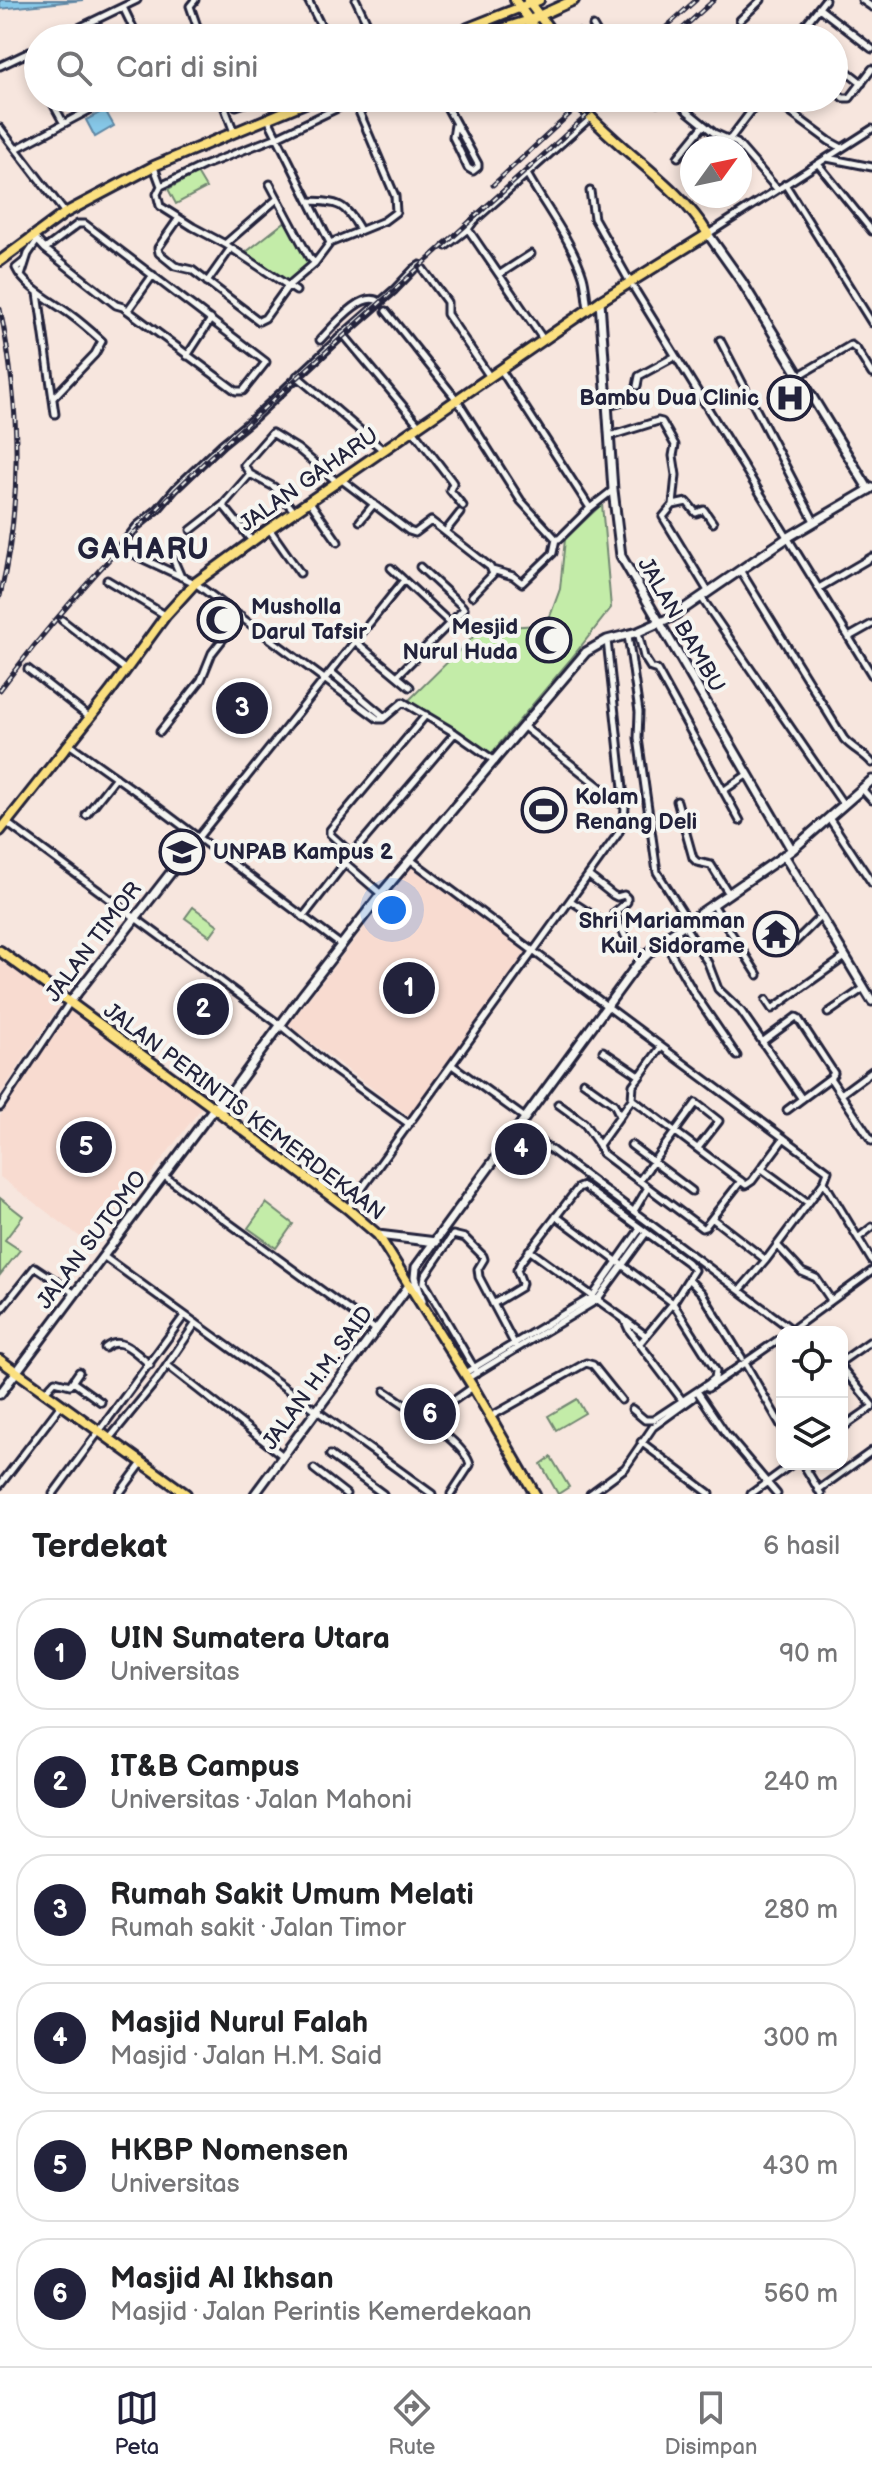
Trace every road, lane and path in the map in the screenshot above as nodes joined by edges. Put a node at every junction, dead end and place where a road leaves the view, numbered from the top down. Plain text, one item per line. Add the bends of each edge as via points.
1 (137, 0) edge
2 (195, 0) edge
3 (308, 0) edge
4 (356, 0) edge
5 (761, 0) edge
6 (825, 0) edge
7 (862, 0) edge
8 (571, 1) edge
9 (527, 2) edge
10 (123, 7) junction
11 (872, 7) edge
12 (819, 8) junction
13 (540, 15) junction
14 (530, 20) junction
15 (740, 20) dead end
16 (87, 24) edge
17 (131, 24) edge
18 (196, 24) edge
19 (320, 24) edge
20 (367, 24) edge
21 (477, 24) edge
22 (518, 24) edge
23 (533, 24) edge
24 (546, 24) edge
25 (548, 24) edge
26 (808, 24) edge
27 (840, 24) edge
28 (848, 30) edge
29 (872, 49) edge
30 (24, 54) edge
31 (0, 66) edge
32 (872, 69) edge
33 (848, 72) edge
34 (862, 83) junction
35 (848, 98) edge
36 (58, 112) edge
37 (83, 112) edge
38 (226, 112) edge
39 (284, 112) edge
40 (329, 112) edge
41 (361, 112) edge
42 (449, 112) edge
43 (586, 112) edge
44 (691, 112) edge
45 (750, 112) edge
46 (790, 112) edge
47 (591, 117) junction
48 (268, 119) junction
49 (63, 122) junction
50 (455, 125) junction
51 (704, 125) junction
52 (0, 128) edge
53 (872, 129) edge
54 (234, 132) junction
55 (718, 136) edge
56 (732, 136) edge
57 (277, 137) junction
58 (16, 149) junction
59 (842, 149) junction
60 (678, 157) dead end
61 (827, 158) junction
62 (752, 160) edge
63 (818, 164) junction
64 (154, 166) junction
65 (872, 167) edge
66 (527, 174) junction
67 (270, 184) dead end
68 (785, 184) junction
69 (161, 186) junction
70 (777, 189) junction
71 (590, 191) dead end
72 (277, 199) junction
73 (309, 201) junction
74 (65, 213) junction
75 (179, 218) junction
76 (468, 229) junction
77 (360, 230) junction
78 (872, 231) edge
79 (708, 234) junction
80 (35, 238) junction
81 (330, 243) junction
82 (228, 246) junction
83 (446, 246) dead end
84 (45, 249) junction
85 (531, 254) dead end
86 (0, 261) edge
87 (315, 263) junction
88 (500, 274) junction
89 (153, 275) junction
90 (207, 282) junction
91 (630, 282) junction
92 (288, 286) junction
93 (296, 291) dead end
94 (38, 292) junction
95 (380, 302) junction
96 (593, 306) junction
97 (128, 311) junction
98 (386, 311) dead end
99 (211, 319) junction
100 (872, 323) edge
101 (343, 334) junction
102 (320, 340) dead end
103 (544, 340) junction
104 (720, 340) dead end
105 (187, 356) junction
106 (674, 357) junction
107 (501, 370) junction
108 (872, 374) edge
109 (800, 375) junction
110 (297, 376) junction
111 (490, 378) junction
112 (637, 386) dead end
113 (53, 398) junction
114 (635, 399) dead end
115 (457, 400) junction
116 (607, 407) junction
117 (55, 414) dead end
118 (416, 428) junction
119 (609, 436) junction
120 (383, 450) junction
121 (250, 474) junction
122 (340, 481) junction
123 (612, 491) junction
124 (871, 491) edge
125 (309, 501) junction
126 (374, 504) junction
127 (223, 505) junction
128 (673, 505) junction
129 (463, 506) dead end
130 (590, 508) junction
131 (294, 511) junction
132 (460, 513) dead end
133 (360, 521) dead end
134 (814, 521) junction
135 (713, 523) dead end
136 (269, 529) junction
137 (191, 530) dead end
138 (445, 532) junction
139 (787, 538) junction
140 (556, 539) junction
141 (252, 541) junction
142 (338, 542) dead end
143 (171, 554) dead end
144 (872, 557) edge
145 (420, 567) dead end
146 (391, 568) dead end
147 (492, 570) junction
148 (740, 570) junction
149 (300, 573) dead end
150 (181, 578) junction
151 (107, 580) dead end
152 (404, 580) junction
153 (195, 583) junction
154 (819, 588) junction
155 (704, 594) junction
156 (472, 596) dead end
157 (166, 615) junction
158 (241, 616) junction
159 (62, 620) dead end
160 (660, 623) junction
161 (451, 624) junction
162 (872, 624) edge
163 (638, 632) junction
164 (628, 635) junction
165 (849, 637) junction
166 (607, 640) junction
167 (356, 642) junction
168 (28, 669) dead end
169 (126, 670) junction
170 (331, 672) junction
171 (398, 675) junction
172 (872, 675) edge
173 (325, 679) junction
174 (410, 687) dead end
175 (382, 715) dead end
176 (426, 715) junction
177 (89, 717) junction
178 (524, 727) junction
179 (160, 732) dead end
180 (455, 733) junction
181 (69, 744) junction
182 (495, 761) junction
183 (872, 763) edge
184 (748, 774) junction
185 (116, 777) junction
186 (872, 780) edge
187 (862, 788) junction
188 (723, 791) junction
189 (872, 800) edge
190 (677, 801) dead end
191 (843, 804) junction
192 (625, 807) junction
193 (86, 815) dead end
194 (829, 818) junction
195 (740, 821) dead end
196 (7, 823) junction
197 (0, 831) edge
198 (197, 839) junction
199 (792, 850) junction
200 (352, 854) junction
201 (784, 855) junction
202 (411, 860) junction
203 (345, 863) junction
204 (589, 876) junction
205 (872, 883) edge
206 (381, 894) junction
207 (730, 894) junction
208 (571, 901) junction
209 (714, 906) junction
210 (135, 917) junction
211 (303, 917) junction
212 (820, 917) junction
213 (602, 921) dead end
214 (686, 924) junction
215 (663, 939) junction
216 (794, 943) dead end
217 (341, 945) junction
218 (0, 951) edge
219 (534, 951) junction
220 (643, 957) junction
221 (845, 957) junction
222 (758, 975) dead end
223 (864, 988) junction
224 (72, 999) junction
225 (766, 1000) dead end
226 (872, 1001) edge
227 (607, 1005) junction
228 (828, 1013) dead end
229 (280, 1025) junction
230 (762, 1042) junction
231 (661, 1047) junction
232 (603, 1051) dead end
233 (737, 1056) dead end
234 (452, 1065) junction
235 (872, 1071) edge
236 (640, 1076) junction
237 (830, 1078) junction
238 (583, 1082) dead end
239 (841, 1094) junction
240 (632, 1099) junction
241 (802, 1099) junction
242 (558, 1104) dead end
243 (0, 1107) edge
244 (217, 1110) junction
245 (787, 1110) dead end
246 (620, 1116) junction
247 (525, 1118) junction
248 (409, 1124) junction
249 (519, 1126) junction
250 (674, 1129) junction
251 (784, 1138) junction
252 (872, 1141) edge
253 (599, 1145) junction
254 (631, 1145) dead end
255 (698, 1148) junction
256 (653, 1161) junction
257 (762, 1169) junction
258 (163, 1175) junction
259 (639, 1181) junction
260 (741, 1181) junction
261 (824, 1182) junction
262 (647, 1189) junction
263 (692, 1191) dead end
264 (807, 1202) junction
265 (348, 1209) junction
266 (634, 1211) junction
267 (556, 1216) junction
268 (713, 1219) junction
269 (872, 1227) edge
270 (643, 1231) junction
271 (378, 1235) junction
272 (858, 1238) junction
273 (436, 1242) junction
274 (777, 1245) junction
275 (529, 1250) junction
276 (103, 1256) junction
277 (618, 1259) junction
278 (766, 1260) junction
279 (872, 1261) edge
280 (624, 1264) junction
281 (872, 1271) edge
282 (689, 1280) junction
283 (410, 1284) junction
284 (740, 1290) junction
285 (74, 1293) junction
286 (595, 1298) junction
287 (832, 1300) junction
288 (673, 1303) junction
289 (493, 1304) junction
290 (423, 1305) junction
291 (0, 1311) edge
292 (184, 1316) junction
293 (624, 1319) junction
294 (196, 1323) junction
295 (786, 1326) edge
296 (798, 1326) edge
297 (376, 1330) junction
298 (645, 1335) junction
299 (872, 1340) edge
300 (776, 1341) edge
301 (640, 1343) junction
302 (515, 1345) junction
303 (105, 1348) dead end
304 (848, 1357) edge
305 (0, 1360) edge
306 (743, 1360) junction
307 (150, 1365) junction
308 (167, 1365) junction
309 (476, 1370) junction
310 (16, 1371) junction
311 (79, 1372) dead end
312 (848, 1375) edge
313 (468, 1379) junction
314 (851, 1379) junction
315 (848, 1381) edge
316 (73, 1382) junction
317 (385, 1391) dead end
318 (45, 1392) junction
319 (0, 1394) edge
320 (699, 1394) junction
321 (621, 1400) dead end
322 (682, 1400) junction
323 (101, 1402) dead end
324 (61, 1405) junction
325 (872, 1406) edge
326 (632, 1409) dead end
327 (316, 1410) junction
328 (490, 1417) junction
329 (776, 1417) edge
330 (431, 1424) junction
331 (848, 1424) edge
332 (98, 1431) junction
333 (112, 1435) junction
334 (641, 1442) junction
335 (872, 1451) edge
336 (330, 1455) dead end
337 (283, 1456) junction
338 (143, 1462) junction
339 (314, 1469) dead end
340 (784, 1470) edge
341 (807, 1470) edge
342 (767, 1482) junction
343 (0, 1485) edge
344 (820, 1492) edge
345 (53, 1494) edge
346 (119, 1494) edge
347 (186, 1494) edge
348 (255, 1494) edge
349 (346, 1494) edge
350 (383, 1494) edge
351 (430, 1494) edge
352 (451, 1494) edge
353 (535, 1494) edge
354 (590, 1494) edge
355 (710, 1494) edge
356 (751, 1494) edge
357 (777, 1494) edge

1 - 10 street
2 - 18 street via 190,6
3 - 19 street
4 - 20 street
5 - 15 street
6 - 12 street
7 - 11 street
8 - 13 main road
8 - 25 main road
9 - 13 main road
9 - 14 main road
9 - 21 main road
10 - 16 street
10 - 17 street
12 - 26 street
12 - 27 street
13 - 14 main road
13 - 24 main road
14 - 22 main road
14 - 23 main road
28 - 29 street
30 - 31 street
32 - 34 street
33 - 34 street
34 - 35 street
36 - 49 street
37 - 49 street
38 - 54 street
39 - 48 main road
40 - 57 street
41 - 77 street via 398,205 393,216
42 - 50 street
43 - 47 main road
44 - 51 street
45 - 56 street
46 - 59 street
47 - 66 street
47 - 79 main road via 697,215
48 - 54 main road
48 - 57 street
49 - 58 street
50 - 50 street via 478,164 473,171 453,137
51 - 55 street
51 - 60 street
52 - 58 street
53 - 59 street
54 - 64 main road
57 - 69 street
57 - 73 street
58 - 74 street
59 - 61 street
61 - 63 street
61 - 65 street
62 - 70 street
63 - 68 street
63 - 78 street
64 - 69 street
64 - 74 main road
66 - 76 street
66 - 96 street via 582,273
67 - 72 street
68 - 70 street
68 - 100 street
69 - 75 street via 160,206
70 - 79 street
71 - 91 street via 594,218
72 - 82 street
72 - 87 street
73 - 77 street via 343,206
73 - 81 street
74 - 80 main road
75 - 82 street
75 - 90 street via 159,253
76 - 83 street
76 - 88 street
77 - 81 street
79 - 91 main road, JALAN GAHARU
79 - 109 street
80 - 84 street
80 - 86 main road
80 - 94 street via 26,260 16,268
81 - 87 street
82 - 90 street
82 - 92 street
84 - 89 street via 82,223
84 - 97 street
85 - 88 street
87 - 92 street
88 - 103 street
89 - 97 street
89 - 99 street
90 - 92 street via 260,321
91 - 96 main road, JALAN GAHARU
91 - 106 street
92 - 93 street
94 - 113 street
94 - 113 street via 102,341
95 - 101 street
95 - 102 street via 369,297 351,308
95 - 111 street via 420,265
96 - 103 main road, JALAN GAHARU
96 - 116 street, JALAN BAMBU
97 - 105 street
98 - 115 street
99 - 105 street
99 - 105 street via 266,362 240,393
101 - 110 street
101 - 118 street
103 - 107 main road, JALAN GAHARU
104 - 134 street
106 - 112 street via 638,376
106 - 139 street
107 - 111 main road, JALAN GAHARU
107 - 130 street
108 - 109 street via 851,345
109 - 124 street
110 - 120 street
110 - 150 street via 122,545
111 - 115 main road, JALAN GAHARU
113 - 117 street
114 - 116 street
115 - 118 main road, JALAN GAHARU
115 - 140 street via 521,501
116 - 119 street, JALAN BAMBU
118 - 120 main road, JALAN GAHARU
118 - 129 street
119 - 123 street, JALAN BAMBU
119 - 128 street via 662,422 675,448
120 - 122 main road, JALAN GAHARU
121 - 122 street via 245,462 272,433
121 - 127 street
121 - 131 street via 274,487
122 - 125 main road, JALAN GAHARU
122 - 126 street
123 - 130 street
123 - 160 street, JALAN BAMBU via 621,556
124 - 134 street
125 - 131 main road, JALAN GAHARU
125 - 142 street
126 - 133 street
126 - 138 street via 413,533 429,521
127 - 137 street
127 - 141 street
128 - 135 street via 687,502 696,513 704,510
128 - 155 street via 663,517
130 - 140 street
131 - 136 main road, JALAN GAHARU
132 - 138 street
134 - 139 street
136 - 141 main road, JALAN GAHARU
136 - 149 street
138 - 147 street
139 - 148 street
139 - 154 street
140 - 147 street via 553,553 522,583
141 - 153 main road, JALAN GAHARU
143 - 150 street
144 - 154 street
145 - 161 street via 464,608
146 - 152 street
147 - 156 street
148 - 155 street
148 - 183 street via 844,739
150 - 153 street
151 - 157 street
152 - 161 street
152 - 167 street, JALAN TIMOR
153 - 157 main road, JALAN GAHARU
153 - 158 street
154 - 165 street
155 - 160 street
155 - 191 street
157 - 169 main road, JALAN GAHARU
158 - 173 street
158 - 179 street
159 - 169 street
160 - 163 street
160 - 184 street, JALAN BAMBU
161 - 171 street
162 - 165 street
163 - 164 street
163 - 188 street via 647,662 657,670
164 - 166 street
164 - 214 street via 657,872
165 - 172 street
166 - 178 street, JALAN SUTOMO via 576,662
166 - 192 street
167 - 170 street, JALAN TIMOR
167 - 171 street
168 - 177 street
169 - 177 main road, JALAN GAHARU
170 - 173 street, JALAN TIMOR
170 - 175 street
171 - 174 street
173 - 176 street via 378,719 403,702
173 - 198 street, JALAN TIMOR
176 - 180 street
176 - 200 street via 330,830
177 - 181 main road, JALAN GAHARU
178 - 182 street, JALAN SUTOMO
178 - 192 street
180 - 182 street
180 - 200 street
181 - 185 street
181 - 196 main road, JALAN GAHARU
182 - 202 street, JALAN SUTOMO
184 - 188 street
184 - 199 street, JALAN BAMBU
185 - 193 street
185 - 198 street
186 - 187 street
187 - 189 street
187 - 191 street
188 - 195 street
190 - 207 street via 693,858 711,865
191 - 194 street
192 - 204 street via 622,827
194 - 199 street
194 - 205 street
196 - 197 main road, JALAN GAHARU
196 - 210 street
198 - 210 street, JALAN TIMOR
198 - 211 street
199 - 201 street
200 - 203 street
201 - 207 street
201 - 212 street
202 - 206 street, JALAN SUTOMO
202 - 219 street
203 - 206 street
203 - 211 street
204 - 208 street
204 - 220 street via 613,895 627,898 614,913
206 - 217 street, JALAN SUTOMO
207 - 209 street
208 - 213 street
208 - 219 street
209 - 214 street
209 - 222 street
210 - 224 street, JALAN TIMOR
210 - 229 street
211 - 217 street
212 - 216 street
212 - 221 street
214 - 215 street
214 - 230 street via 718,989
215 - 220 street
215 - 233 street
217 - 229 street, JALAN SUTOMO
218 - 224 main road, JALAN PERINTIS KEMERDEKAAN
219 - 227 street
219 - 234 street
220 - 227 street
221 - 223 street
221 - 225 street via 772,1009
223 - 226 street
223 - 228 street
224 - 243 street, JALAN TIMOR
224 - 244 main road, JALAN PERINTIS KEMERDEKAAN
227 - 231 street
227 - 247 street
229 - 244 street, JALAN SUTOMO
229 - 248 street
230 - 237 street via 798,1018 834,1073
230 - 241 street
231 - 236 street
231 - 251 street
232 - 236 street
234 - 247 street
234 - 248 street
235 - 239 street
236 - 240 street
237 - 239 street
237 - 241 street
238 - 246 street via 614,1104
239 - 252 street
240 - 246 street
240 - 250 street
241 - 245 street
242 - 253 street via 584,1123
244 - 258 street, JALAN SUTOMO
244 - 265 main road, JALAN PERINTIS KEMERDEKAAN
246 - 253 street
247 - 249 street
248 - 265 street
249 - 266 street
249 - 273 street
250 - 255 street
250 - 255 street via 695,1103 718,1119
250 - 256 street
251 - 257 street
251 - 261 street via 828,1171
253 - 259 street
254 - 256 street
255 - 260 street
256 - 259 street
256 - 263 street
257 - 260 street via 749,1184
257 - 264 street
258 - 276 street, JALAN SUTOMO
258 - 297 street
259 - 262 street
260 - 268 street
261 - 264 street
261 - 272 street
262 - 266 street
262 - 268 street via 702,1228
264 - 274 street
265 - 271 main road, JALAN PERINTIS KEMERDEKAAN
266 - 284 street
267 - 270 street via 583,1186
267 - 275 street
267 - 277 street
268 - 278 street
269 - 272 street
270 - 277 street
270 - 280 street
270 - 282 street via 692,1268
271 - 273 street
271 - 283 main road, JALAN PERINTIS KEMERDEKAAN
272 - 279 street
273 - 290 street via 414,1271
274 - 278 street
274 - 287 street via 802,1272 816,1278
275 - 286 street
275 - 289 street via 517,1270 521,1287
276 - 285 street, JALAN SUTOMO
276 - 292 street
277 - 280 street
277 - 286 street
278 - 284 street
280 - 286 street
280 - 288 street
281 - 287 street
282 - 288 street
282 - 306 street
283 - 290 main road, JALAN PERINTIS KEMERDEKAAN
283 - 297 street, JALAN H.M. SAID
284 - 295 street
285 - 291 street via 35,1267
285 - 310 street, JALAN SUTOMO
286 - 293 street
286 - 302 street
286 - 309 street
287 - 296 street
288 - 298 street
288 - 322 street via 717,1374
289 - 302 street
289 - 309 street via 479,1277 483,1256 465,1238 453,1235 424,1282
290 - 313 main road, JALAN PERINTIS KEMERDEKAAN
292 - 294 street
292 - 307 street
293 - 298 street
293 - 301 street
294 - 308 street
294 - 327 street
297 - 327 street, JALAN H.M. SAID
298 - 301 street
299 - 304 street
300 - 306 street
301 - 322 street
302 - 309 street
303 - 307 street via 121,1343
305 - 310 main road
306 - 320 street
306 - 329 street
307 - 332 street
308 - 333 street
308 - 337 street
309 - 313 street
310 - 318 main road
310 - 319 street, JALAN SUTOMO
311 - 316 street
312 - 314 street
313 - 328 main road, JALAN PERINTIS KEMERDEKAAN
313 - 330 street
314 - 315 street
314 - 325 street
316 - 318 street via 67,1386 55,1381
316 - 323 street
317 - 330 street
318 - 324 main road
320 - 334 street
320 - 342 street
321 - 328 street via 586,1363
322 - 326 street via 650,1421
324 - 332 main road
324 - 343 street
325 - 331 street
327 - 337 street, JALAN H.M. SAID
327 - 351 street
328 - 353 main road, JALAN PERINTIS KEMERDEKAAN
330 - 352 street via 461,1448 470,1463
332 - 333 main road
332 - 345 street
333 - 338 main road
334 - 354 street via 625,1468
334 - 355 street
335 - 344 street
336 - 350 street
337 - 348 street, JALAN H.M. SAID
338 - 346 street
338 - 347 main road
339 - 349 street
340 - 342 street
341 - 344 street
342 - 356 street
342 - 357 street

